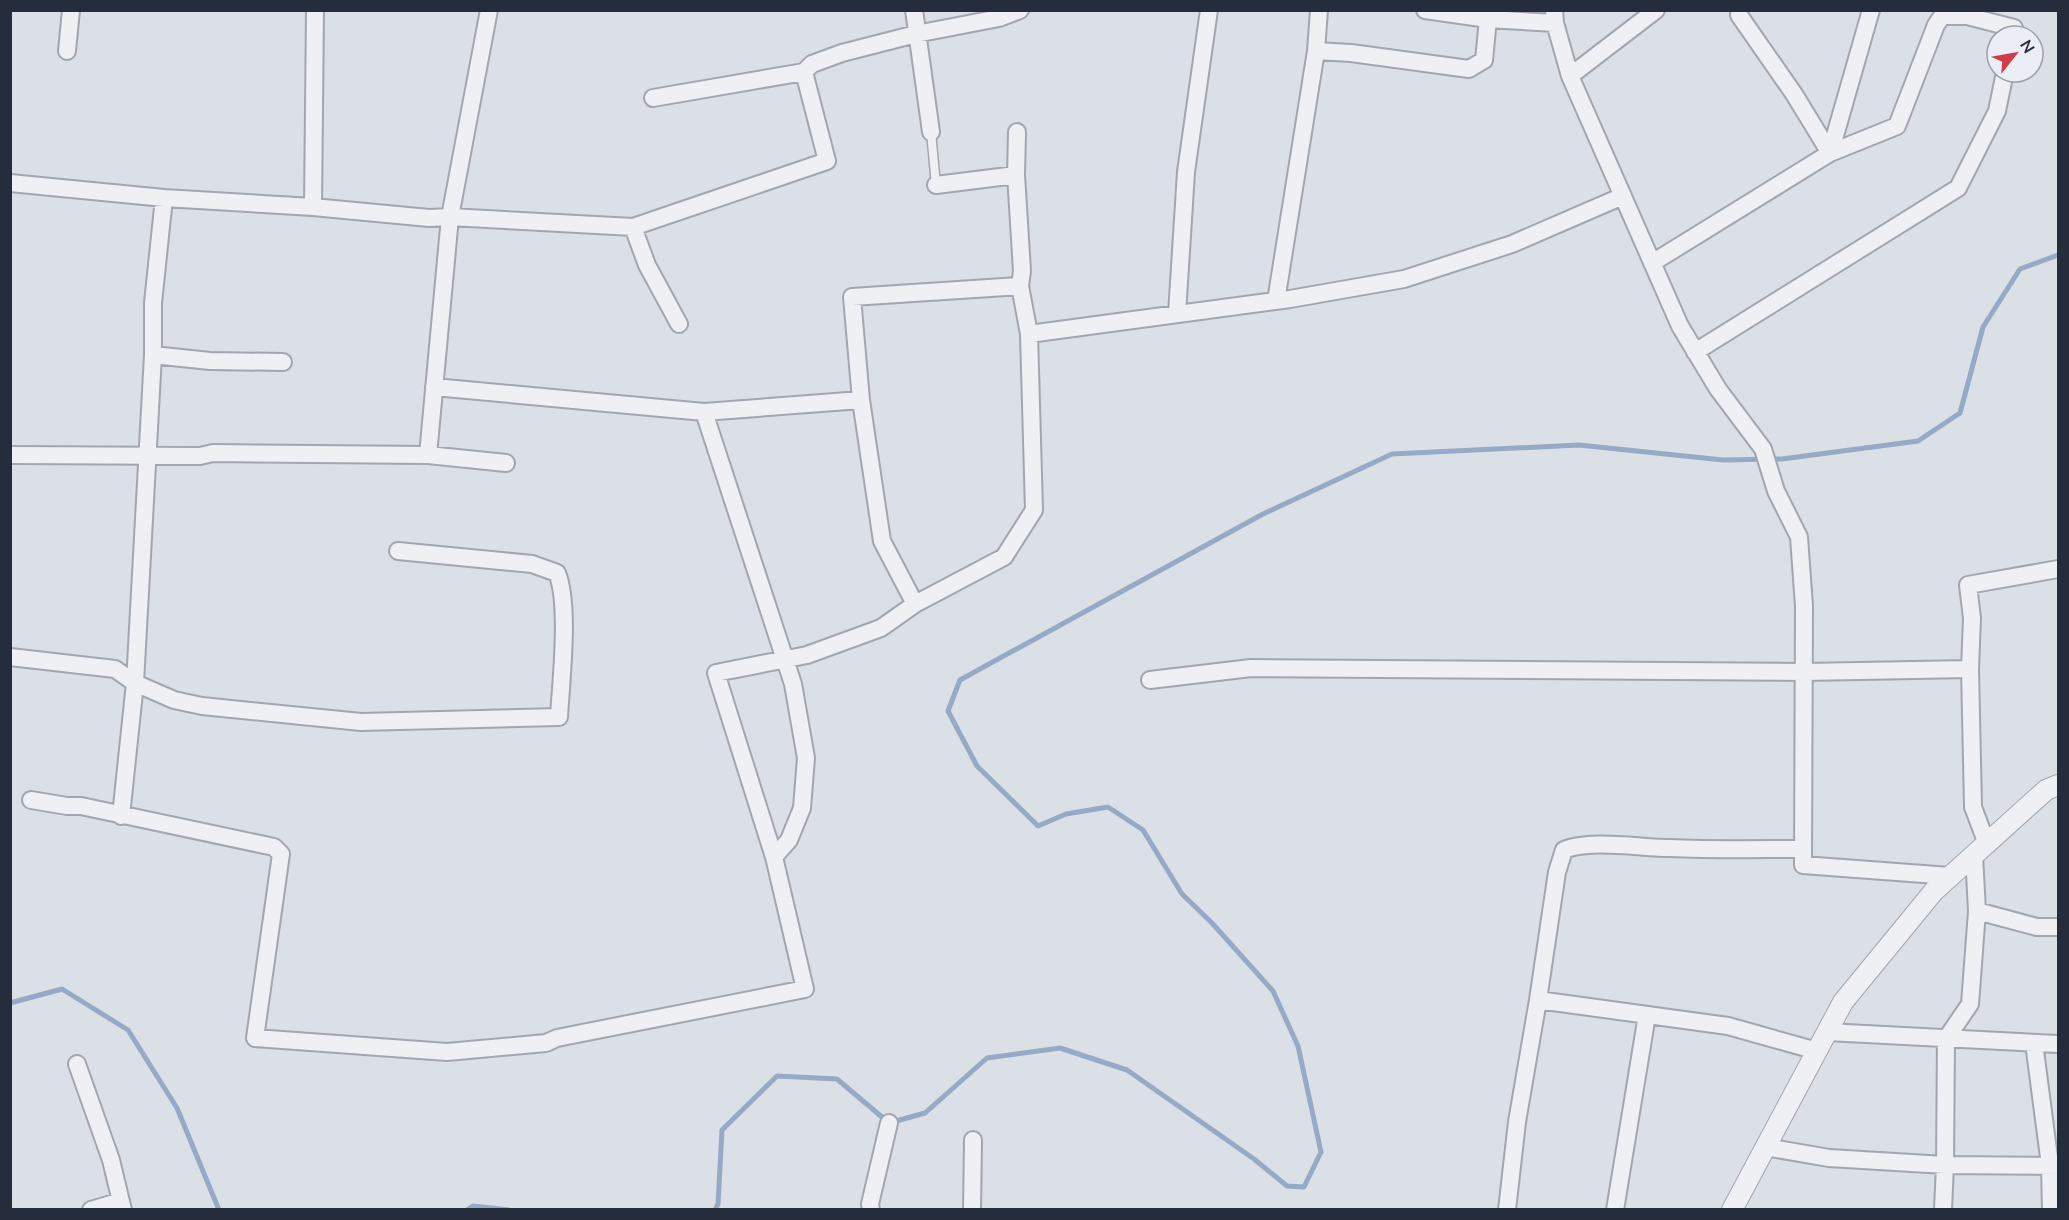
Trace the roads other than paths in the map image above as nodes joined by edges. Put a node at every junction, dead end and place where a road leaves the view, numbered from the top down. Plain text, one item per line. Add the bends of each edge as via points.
1 (71, 10) edge
2 (315, 10) edge
3 (489, 10) edge
4 (914, 10) edge
5 (1020, 10) edge
6 (1209, 10) edge
7 (1319, 10) edge
8 (1425, 10) edge
9 (1656, 10) edge
10 (1871, 10) edge
11 (1739, 15) dead end
12 (1555, 17) edge
13 (1488, 19) junction
14 (1999, 24) edge
15 (916, 34) junction
16 (67, 51) dead end
17 (1316, 51) junction
18 (804, 72) junction
19 (1570, 76) junction
20 (2003, 84) edge
21 (653, 98) dead end
22 (931, 132) joint
23 (1017, 132) dead end
24 (1830, 153) junction
25 (1016, 175) junction
26 (10, 183) edge
27 (936, 185) joint
28 (1623, 196) junction
29 (164, 198) junction
30 (313, 207) junction
31 (450, 217) junction
32 (633, 227) junction
33 (1652, 263) junction
34 (1020, 286) junction
35 (1276, 301) junction
36 (1177, 314) junction
37 (679, 324) dead end
38 (1029, 334) junction
39 (1695, 352) junction
40 (153, 355) junction
41 (284, 362) dead end
42 (434, 387) junction
43 (861, 400) junction
44 (704, 412) junction
45 (10, 455) edge
46 (148, 455) junction
47 (428, 455) junction
48 (506, 463) dead end
49 (398, 551) dead end
50 (2058, 569) edge
51 (915, 604) junction
52 (10, 657) edge
53 (784, 658) junction
54 (1970, 669) junction
55 (1804, 672) junction
56 (1150, 680) dead end
57 (135, 683) junction
58 (2058, 785) edge
59 (31, 800) dead end
60 (122, 816) junction
61 (1803, 849) junction
62 (1981, 849) junction
63 (774, 857) junction
64 (1950, 876) junction
65 (1977, 911) junction
66 (2058, 927) edge
67 (1538, 1000) junction
68 (1647, 1015) junction
69 (1827, 1032) junction
70 (1946, 1039) junction
71 (2034, 1043) junction
72 (2058, 1044) edge
73 (1817, 1051) junction
74 (77, 1064) dead end
75 (889, 1123) dead end
76 (973, 1140) dead end
77 (1765, 1147) junction
78 (1945, 1165) junction
79 (2054, 1166) edge
80 (122, 1205) edge
81 (91, 1209) edge
82 (871, 1209) edge
83 (972, 1209) edge
84 (1507, 1209) edge
85 (1615, 1209) edge
86 (1732, 1209) edge
87 (1943, 1209) edge
88 (2051, 1209) edge

1 - 16 street
2 - 30 street
3 - 31 street
4 - 15 street
5 - 15 street via 999,18
6 - 36 street via 1186,172
7 - 17 street
8 - 13 street
9 - 19 street
10 - 24 street
11 - 24 street
12 - 13 street
12 - 19 street
13 - 17 street via 1484,60 1468,69
14 - 24 street via 1968,16 1942,16 1897,126
15 - 18 street via 842,53 812,64
15 - 22 street
17 - 35 street
18 - 21 street
18 - 32 street via 827,161
19 - 28 street
20 - 39 street via 1997,111 1958,188
22 - 27 lane
23 - 25 street
24 - 33 street
25 - 27 street
25 - 34 street
26 - 29 street
28 - 33 street
28 - 35 street via 1512,244 1404,279
29 - 30 street
29 - 40 street via 153,303
30 - 31 street
31 - 32 street
31 - 42 street
32 - 37 street via 647,265
33 - 39 street
34 - 38 street
34 - 43 street via 852,297
35 - 36 street
36 - 38 street
38 - 51 street via 1034,510 1004,557
39 - 55 street via 1763,450 1776,491 1799,537
40 - 41 street
40 - 46 street
42 - 44 street
42 - 47 street
43 - 44 street
43 - 51 street via 882,542
44 - 53 street
45 - 46 street
46 - 47 street
46 - 57 street
47 - 48 street
49 - 57 street via 532,564 557,573 563,608 559,717 361,722 202,706 174,700
50 - 54 street via 1968,585 1972,618
51 - 53 street via 881,628 807,655
52 - 57 street via 115,669
53 - 63 street via 793,684 806,758 802,808 789,840
53 - 63 street via 716,673
54 - 55 street
54 - 62 street via 1973,807
55 - 56 street via 1251,668
55 - 61 street
57 - 60 street
58 - 62 street via 2046,790
59 - 60 street
60 - 63 street via 274,847 281,854 255,1038 447,1052 546,1043 805,989
61 - 64 street via 1803,866
61 - 67 street via 1591,845 1564,850 1557,872
62 - 64 street
62 - 65 street
64 - 69 street via 1843,1002
65 - 66 street via 2037,927
65 - 70 street via 1970,1004
67 - 68 street
67 - 84 street
68 - 73 street via 1728,1026
68 - 85 street
69 - 70 street
69 - 73 street
70 - 71 street
70 - 78 street
71 - 72 street
71 - 79 street
73 - 77 street
74 - 80 street via 111,1160
75 - 82 street
76 - 83 street
77 - 78 street via 1829,1158
77 - 86 street
78 - 79 street
78 - 87 street
79 - 88 street
80 - 81 street

